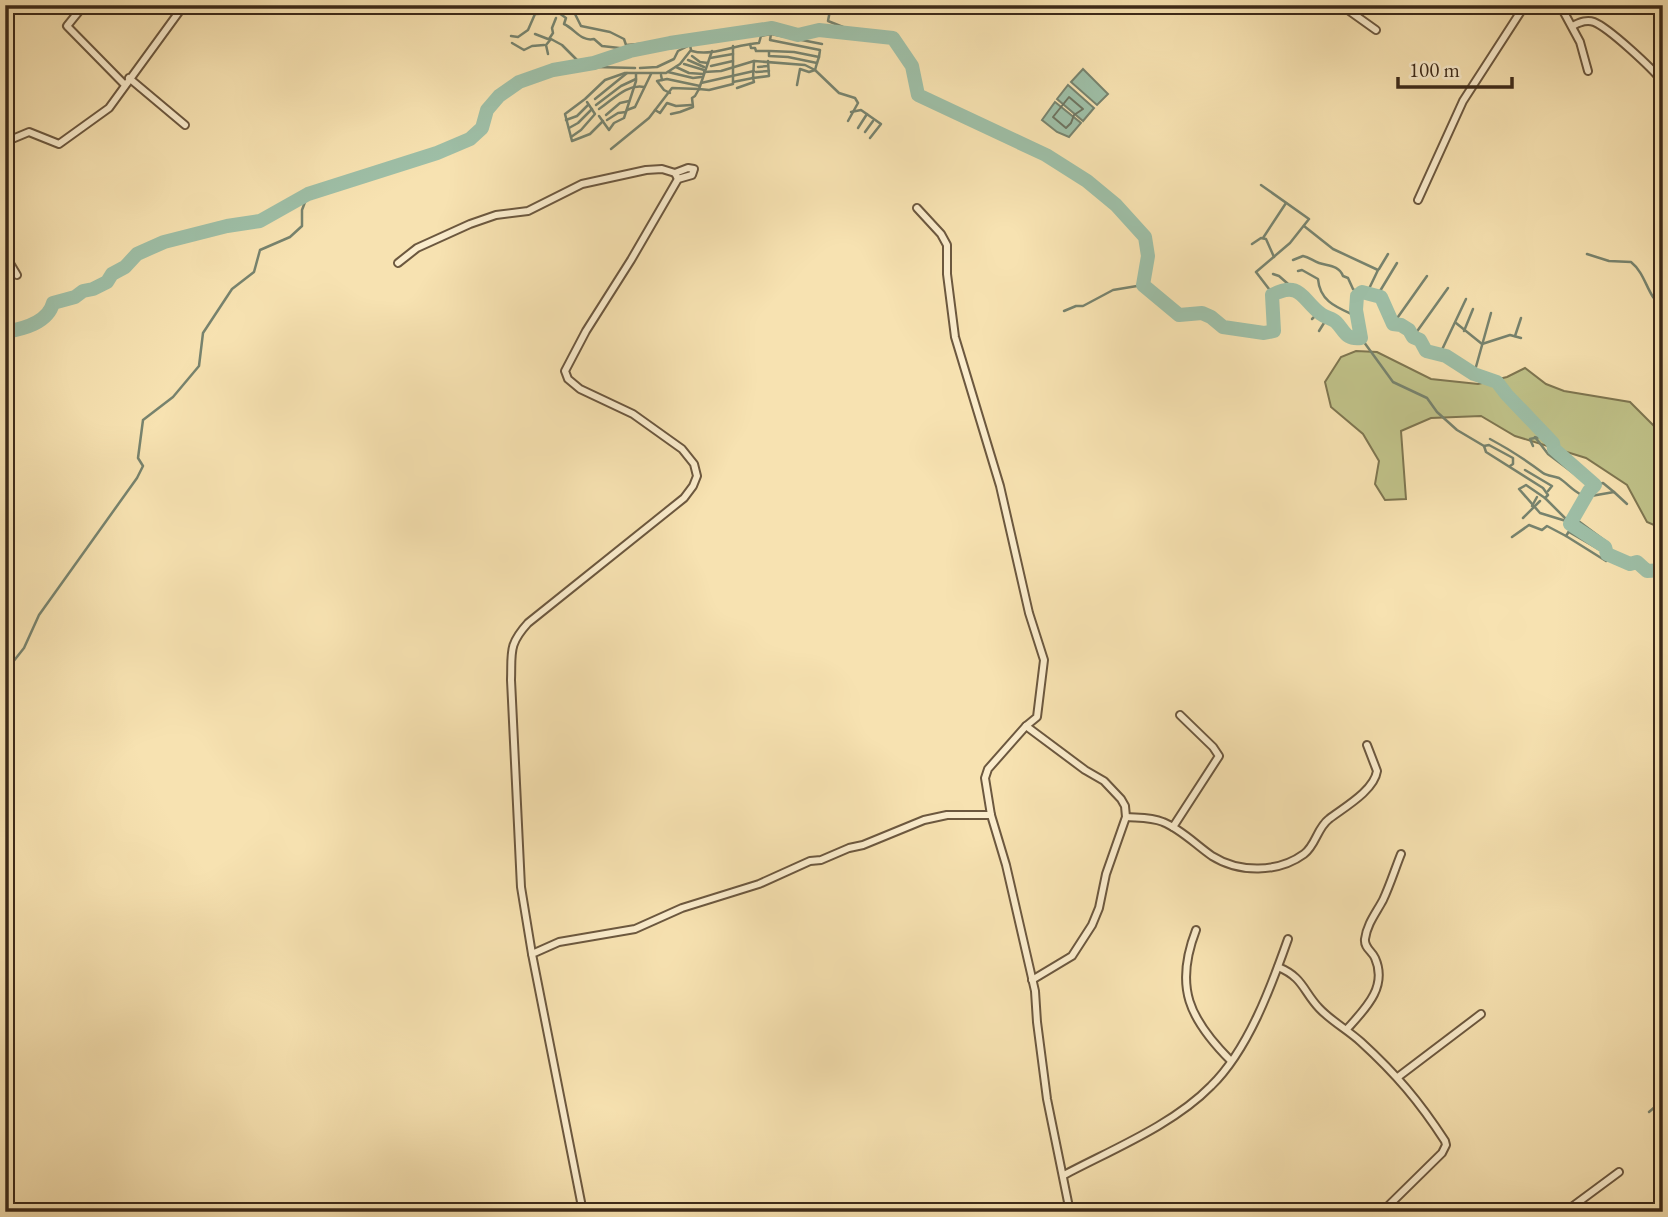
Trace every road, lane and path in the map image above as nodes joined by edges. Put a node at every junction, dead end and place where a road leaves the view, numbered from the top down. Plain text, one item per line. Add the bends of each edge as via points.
1 (84, 5) edge
2 (184, 5) edge
3 (1341, 5) edge
4 (1525, 5) edge
5 (1560, 5) edge
6 (1572, 26) junction
7 (1376, 30) dead end
8 (1588, 71) dead end
9 (127, 81) junction
10 (1663, 82) edge
11 (185, 125) dead end
12 (5, 142) edge
13 (1663, 156) edge
14 (1663, 176) edge
15 (1418, 200) dead end
16 (917, 208) dead end
17 (5, 255) edge
18 (398, 263) dead end
19 (17, 275) dead end
20 (1180, 715) dead end
21 (1026, 726) junction
22 (1367, 745) dead end
23 (991, 815) junction
24 (1126, 817) junction
25 (1173, 827) junction
26 (1401, 853) dead end
27 (1196, 930) dead end
28 (1288, 939) dead end
29 (532, 954) junction
30 (1278, 967) junction
31 (1032, 980) junction
32 (1481, 1014) dead end
33 (1347, 1029) junction
34 (1230, 1061) junction
35 (1398, 1077) junction
36 (1619, 1172) dead end
37 (1064, 1175) junction
38 (1070, 1209) edge
39 (583, 1212) edge
40 (1042, 1212) edge
41 (1382, 1212) edge
42 (1565, 1212) edge

1 - 9 street via 67,26
2 - 9 street
3 - 7 street
4 - 15 street via 1463,101
5 - 6 street
6 - 8 street
6 - 10 street via 1595,23
9 - 11 street
9 - 12 street via 108,108 62,143 29,132
13 - 14 street via 1658,164
16 - 21 street via 947,245 955,337 1000,486 1044,660 1039,711
17 - 19 street
18 - 29 street via 417,248 470,224 528,211 582,184 646,170 662,169 677,176 565,371 580,389 633,414 682,449 694,464 696,481 667,513 528,623 512,647 521,887
20 - 25 street via 1219,756
21 - 23 street via 988,768 985,778
21 - 24 street via 1104,781 1121,799
22 - 25 street via 1377,771 1373,782 1342,812 1325,821 1314,844 1292,861 1255,869 1231,864
23 - 29 street via 924,820 635,929 559,942
23 - 31 street
24 - 25 street via 1154,819
24 - 31 street via 1092,925 1072,956
26 - 33 street via 1365,940 1378,969 1376,992
27 - 34 street via 1185,963 1190,1002 1199,1024
28 - 30 street
29 - 39 street
30 - 33 street via 1299,979 1320,1009
30 - 34 street
31 - 37 street via 1047,1099
32 - 35 street
33 - 35 street
34 - 37 street via 1212,1086 1178,1112
35 - 41 street via 1447,1145
36 - 42 street
37 - 38 street
38 - 40 street

